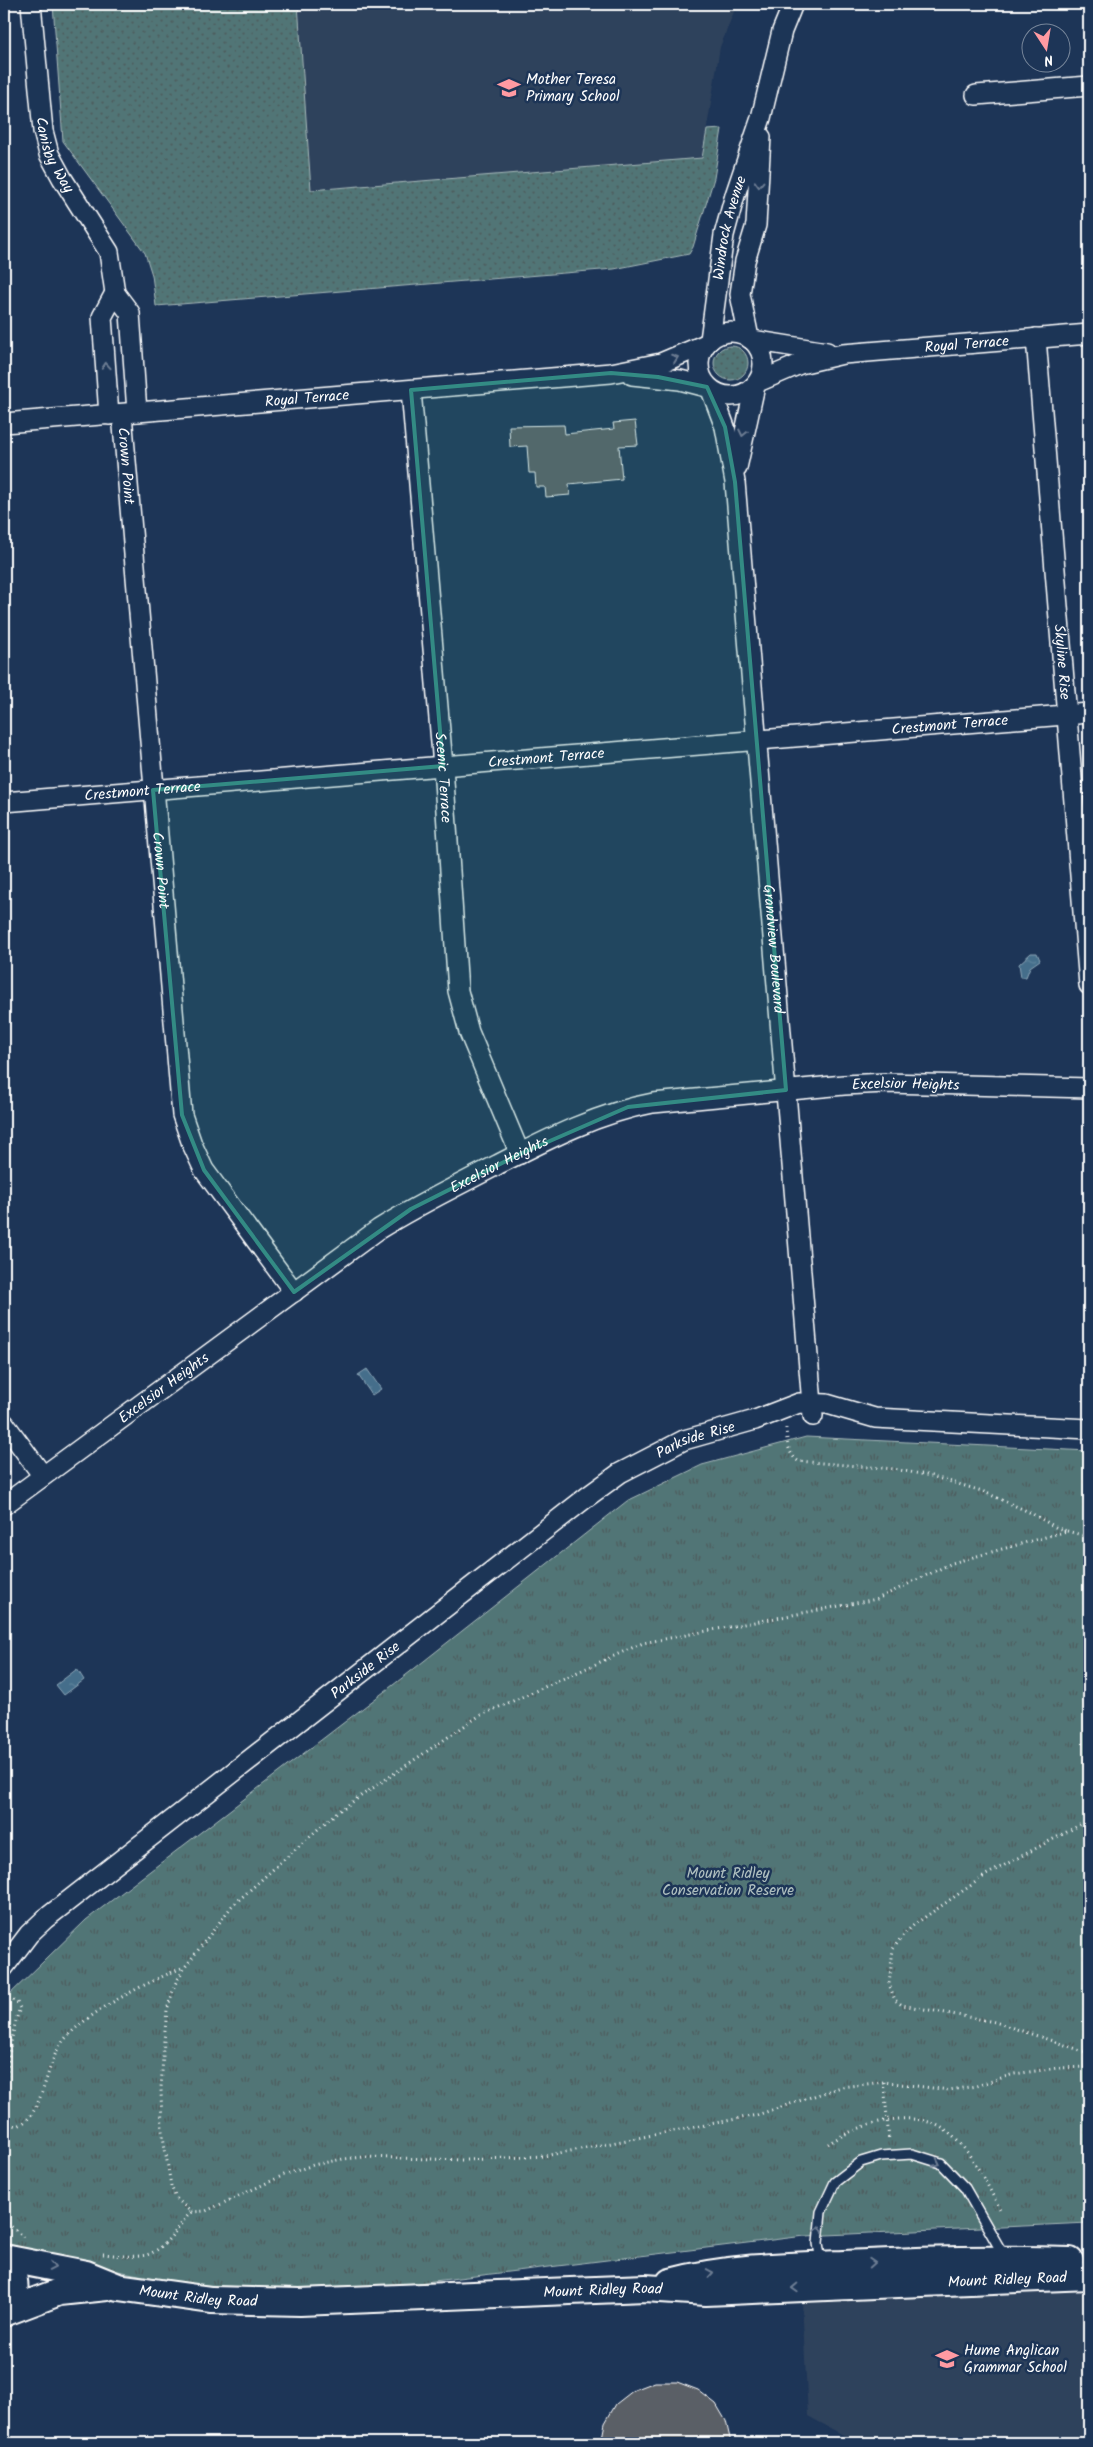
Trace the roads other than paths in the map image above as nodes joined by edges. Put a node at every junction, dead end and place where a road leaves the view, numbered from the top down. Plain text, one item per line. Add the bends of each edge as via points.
1 (31, 4) edge
2 (793, 4) edge
3 (1089, 86) edge
4 (976, 95) dead end
5 (761, 118) junction
6 (115, 293) junction
7 (1089, 334) edge
8 (1036, 338) junction
9 (751, 339) junction
10 (708, 342) junction
11 (843, 354) junction
12 (611, 373) junction
13 (756, 384) junction
14 (709, 388) junction
15 (411, 390) junction
16 (123, 413) junction
17 (4, 423) edge
18 (735, 482) junction
19 (1089, 712) edge
20 (1068, 714) junction
21 (757, 740) junction
22 (442, 766) junction
23 (154, 790) junction
24 (4, 802) edge
25 (1089, 985) edge
26 (1089, 1088) edge
27 (786, 1090) junction
28 (520, 1154) junction
29 (294, 1292) junction
30 (812, 1409) junction
31 (755, 1420) junction
32 (4, 1423) edge
33 (1089, 1429) edge
34 (43, 1476) junction
35 (4, 1505) edge
36 (4, 1967) edge
37 (1005, 2258) junction
38 (4, 2260) edge
39 (1089, 2262) edge
40 (822, 2265) junction
41 (1089, 2276) edge
42 (844, 2286) junction
43 (118, 2287) junction
44 (645, 2288) junction
45 (5, 2312) edge

1 - 6 street, Canisby Way via 43,131 49,154 109,252
2 - 5 street, Windrock Avenue via 782,31
3 - 4 street
5 -> 9 street, Windrock Avenue via 757,215 740,294
5 - 10 street, Windrock Avenue via 724,235
6 - 16 street, Canisby Way via 130,313
16 -> 6 street via 102,317
7 - 8 street, Royal Terrace
8 - 11 street, Royal Terrace
8 - 20 street, Skyline Rise
9 - 10 street via 729,332
9 - 11 street, Royal Terrace
9 - 13 street via 762,355 763,364
12 -> 10 street, Royal Terrace via 661,363
10 - 14 street via 701,352 699,370
11 - 13 street, Royal Terrace via 800,364 774,373
12 - 14 street, Royal Terrace via 658,377
12 - 15 street, Royal Terrace
13 - 14 street via 739,396 720,395
13 -> 18 street, Grandview Boulevard via 742,436
14 - 18 street, Grandview Boulevard via 725,427
15 - 16 street, Royal Terrace
15 - 22 street, Scenic Terrace
16 - 17 street, Royal Terrace
16 - 23 street, Crown Point
18 - 21 street, Grandview Boulevard
19 - 20 street, Crestmont Terrace
20 - 21 street, Crestmont Terrace
20 - 25 street, Skyline Rise
21 - 22 street, Crestmont Terrace
21 - 27 street, Grandview Boulevard
22 - 23 street, Crestmont Terrace
22 - 28 street, Scenic Terrace via 462,1013
23 - 24 street, Crestmont Terrace
23 - 29 street, Crown Point via 182,1115 204,1170
26 - 27 street, Excelsior Heights via 886,1083
27 - 28 street, Excelsior Heights via 628,1108
27 - 30 street, Grandview Boulevard
28 - 29 street, Excelsior Heights via 411,1209
29 - 34 street, Excelsior Heights
30 - 31 street, Parkside Rise via 785,1420
30 - 31 street, Parkside Rise via 799,1403
30 - 33 street, Parkside Rise via 850,1422 875,1418
31 - 36 street, Parkside Rise via 684,1440 620,1473 45,1919
32 - 34 street
34 - 35 street, Excelsior Heights
37 - 39 street
40 -> 37 street
40 -> 37 lane via 818,2243 821,2212 835,2182 861,2162 881,2156 912,2154 941,2163 965,2188
38 -> 43 street, Mount Ridley Road via 86,2274
38 - 45 street via 15,2283 13,2298
40 - 42 lane
44 -> 40 street via 747,2267
41 - 42 street, Mount Ridley Road
42 -> 44 street, Mount Ridley Road via 706,2292
43 - 44 street, Mount Ridley Road via 211,2300 300,2302
43 - 45 street, Mount Ridley Road via 59,2292

